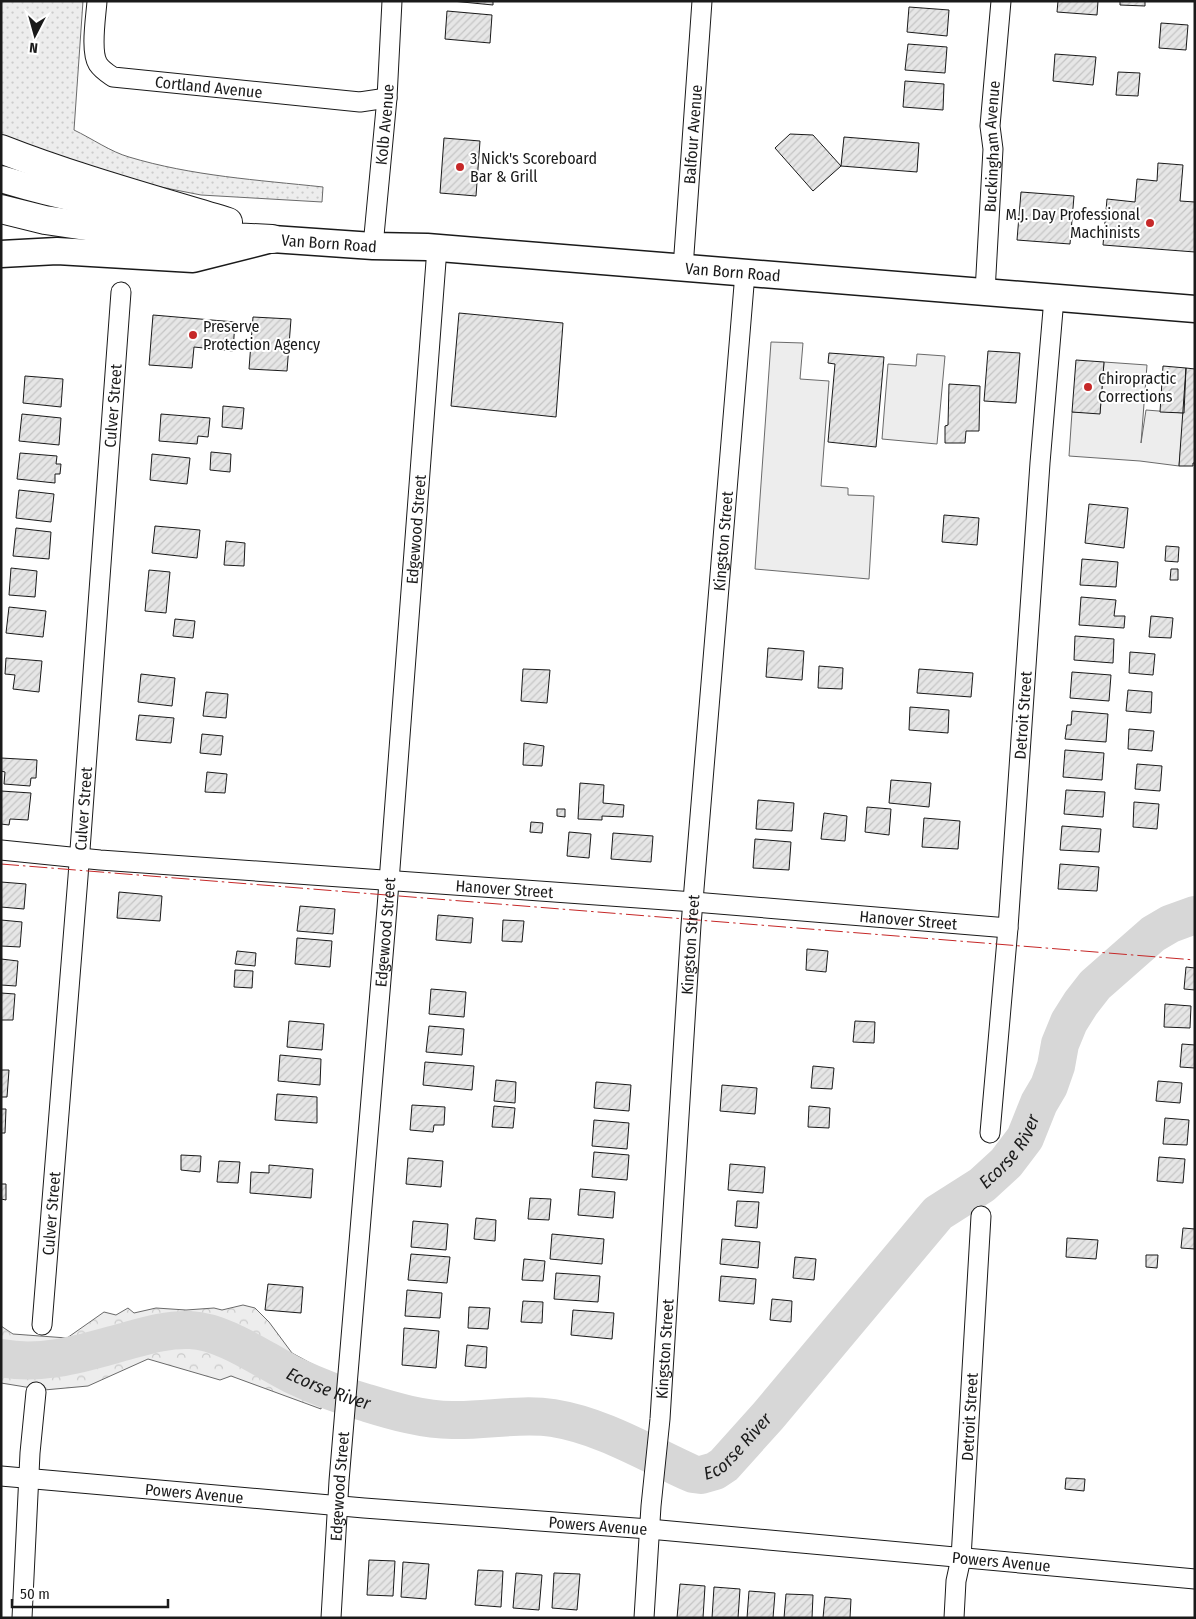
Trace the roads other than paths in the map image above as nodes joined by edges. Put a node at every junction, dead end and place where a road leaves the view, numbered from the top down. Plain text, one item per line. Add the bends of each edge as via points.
1 (97, 1) edge
2 (392, 1) edge
3 (702, 1) edge
4 (1001, 1) edge
5 (386, 98) junction
6 (1, 149) edge
7 (1, 179) edge
8 (1, 209) edge
9 (228, 222) junction
10 (272, 239) junction
11 (373, 246) junction
12 (437, 248) junction
13 (1, 254) edge
14 (683, 268) junction
15 (746, 273) junction
16 (122, 292) dead end
17 (985, 292) junction
18 (1054, 298) junction
19 (1195, 309) edge
20 (1, 850) edge
21 (79, 858) junction
22 (389, 880) junction
23 (694, 902) junction
24 (1008, 928) junction
25 (990, 1134) dead end
26 (982, 1216) dead end
27 (42, 1325) dead end
28 (36, 1392) dead end
29 (1, 1476) edge
30 (30, 1479) junction
31 (339, 1505) junction
32 (649, 1529) junction
33 (961, 1558) junction
34 (1195, 1579) edge
35 (22, 1618) edge
36 (331, 1618) edge
37 (644, 1618) edge
38 (954, 1618) edge

1 - 5 street, Cortland Avenue via 94,51 102,70 113,77 360,102
2 - 5 street, Kolb Avenue
3 - 14 street, Balfour Avenue
4 - 17 street, Buckingham Avenue via 990,126 992,149
5 - 11 street, Kolb Avenue
6 - 9 highway via 114,188
7 - 9 main road, Van Born Road via 138,211
8 - 10 highway via 45,220 127,232
9 - 10 main road, Van Born Road
10 - 11 main road, Van Born Road
10 - 13 main road, Van Born Road via 193,259 57,251
11 - 12 main road, Van Born Road
12 - 14 main road, Van Born Road
12 - 22 street, Edgewood Street
14 - 15 main road, Van Born Road
15 - 17 main road, Van Born Road
15 - 23 street, Kingston Street
16 - 21 street, Culver Street
17 - 18 main road, Van Born Road
18 - 19 main road, Van Born Road
18 - 24 street, Detroit Street
20 - 21 street, Hanover Street
21 - 22 street, Hanover Street
21 - 27 street, Culver Street
22 - 23 street, Hanover Street
22 - 31 street, Edgewood Street
23 - 24 street, Hanover Street
23 - 32 street, Kingston Street via 660,1418
24 - 25 street, Detroit Street
26 - 33 street, Detroit Street
28 - 30 street
29 - 30 street, Powers Avenue
30 - 31 street, Powers Avenue
30 - 35 street
31 - 32 street, Powers Avenue
31 - 36 street, Edgewood Street
32 - 33 street, Powers Avenue
32 - 37 street, Kingston Street
33 - 34 street, Powers Avenue
33 - 38 street, Detroit Street

